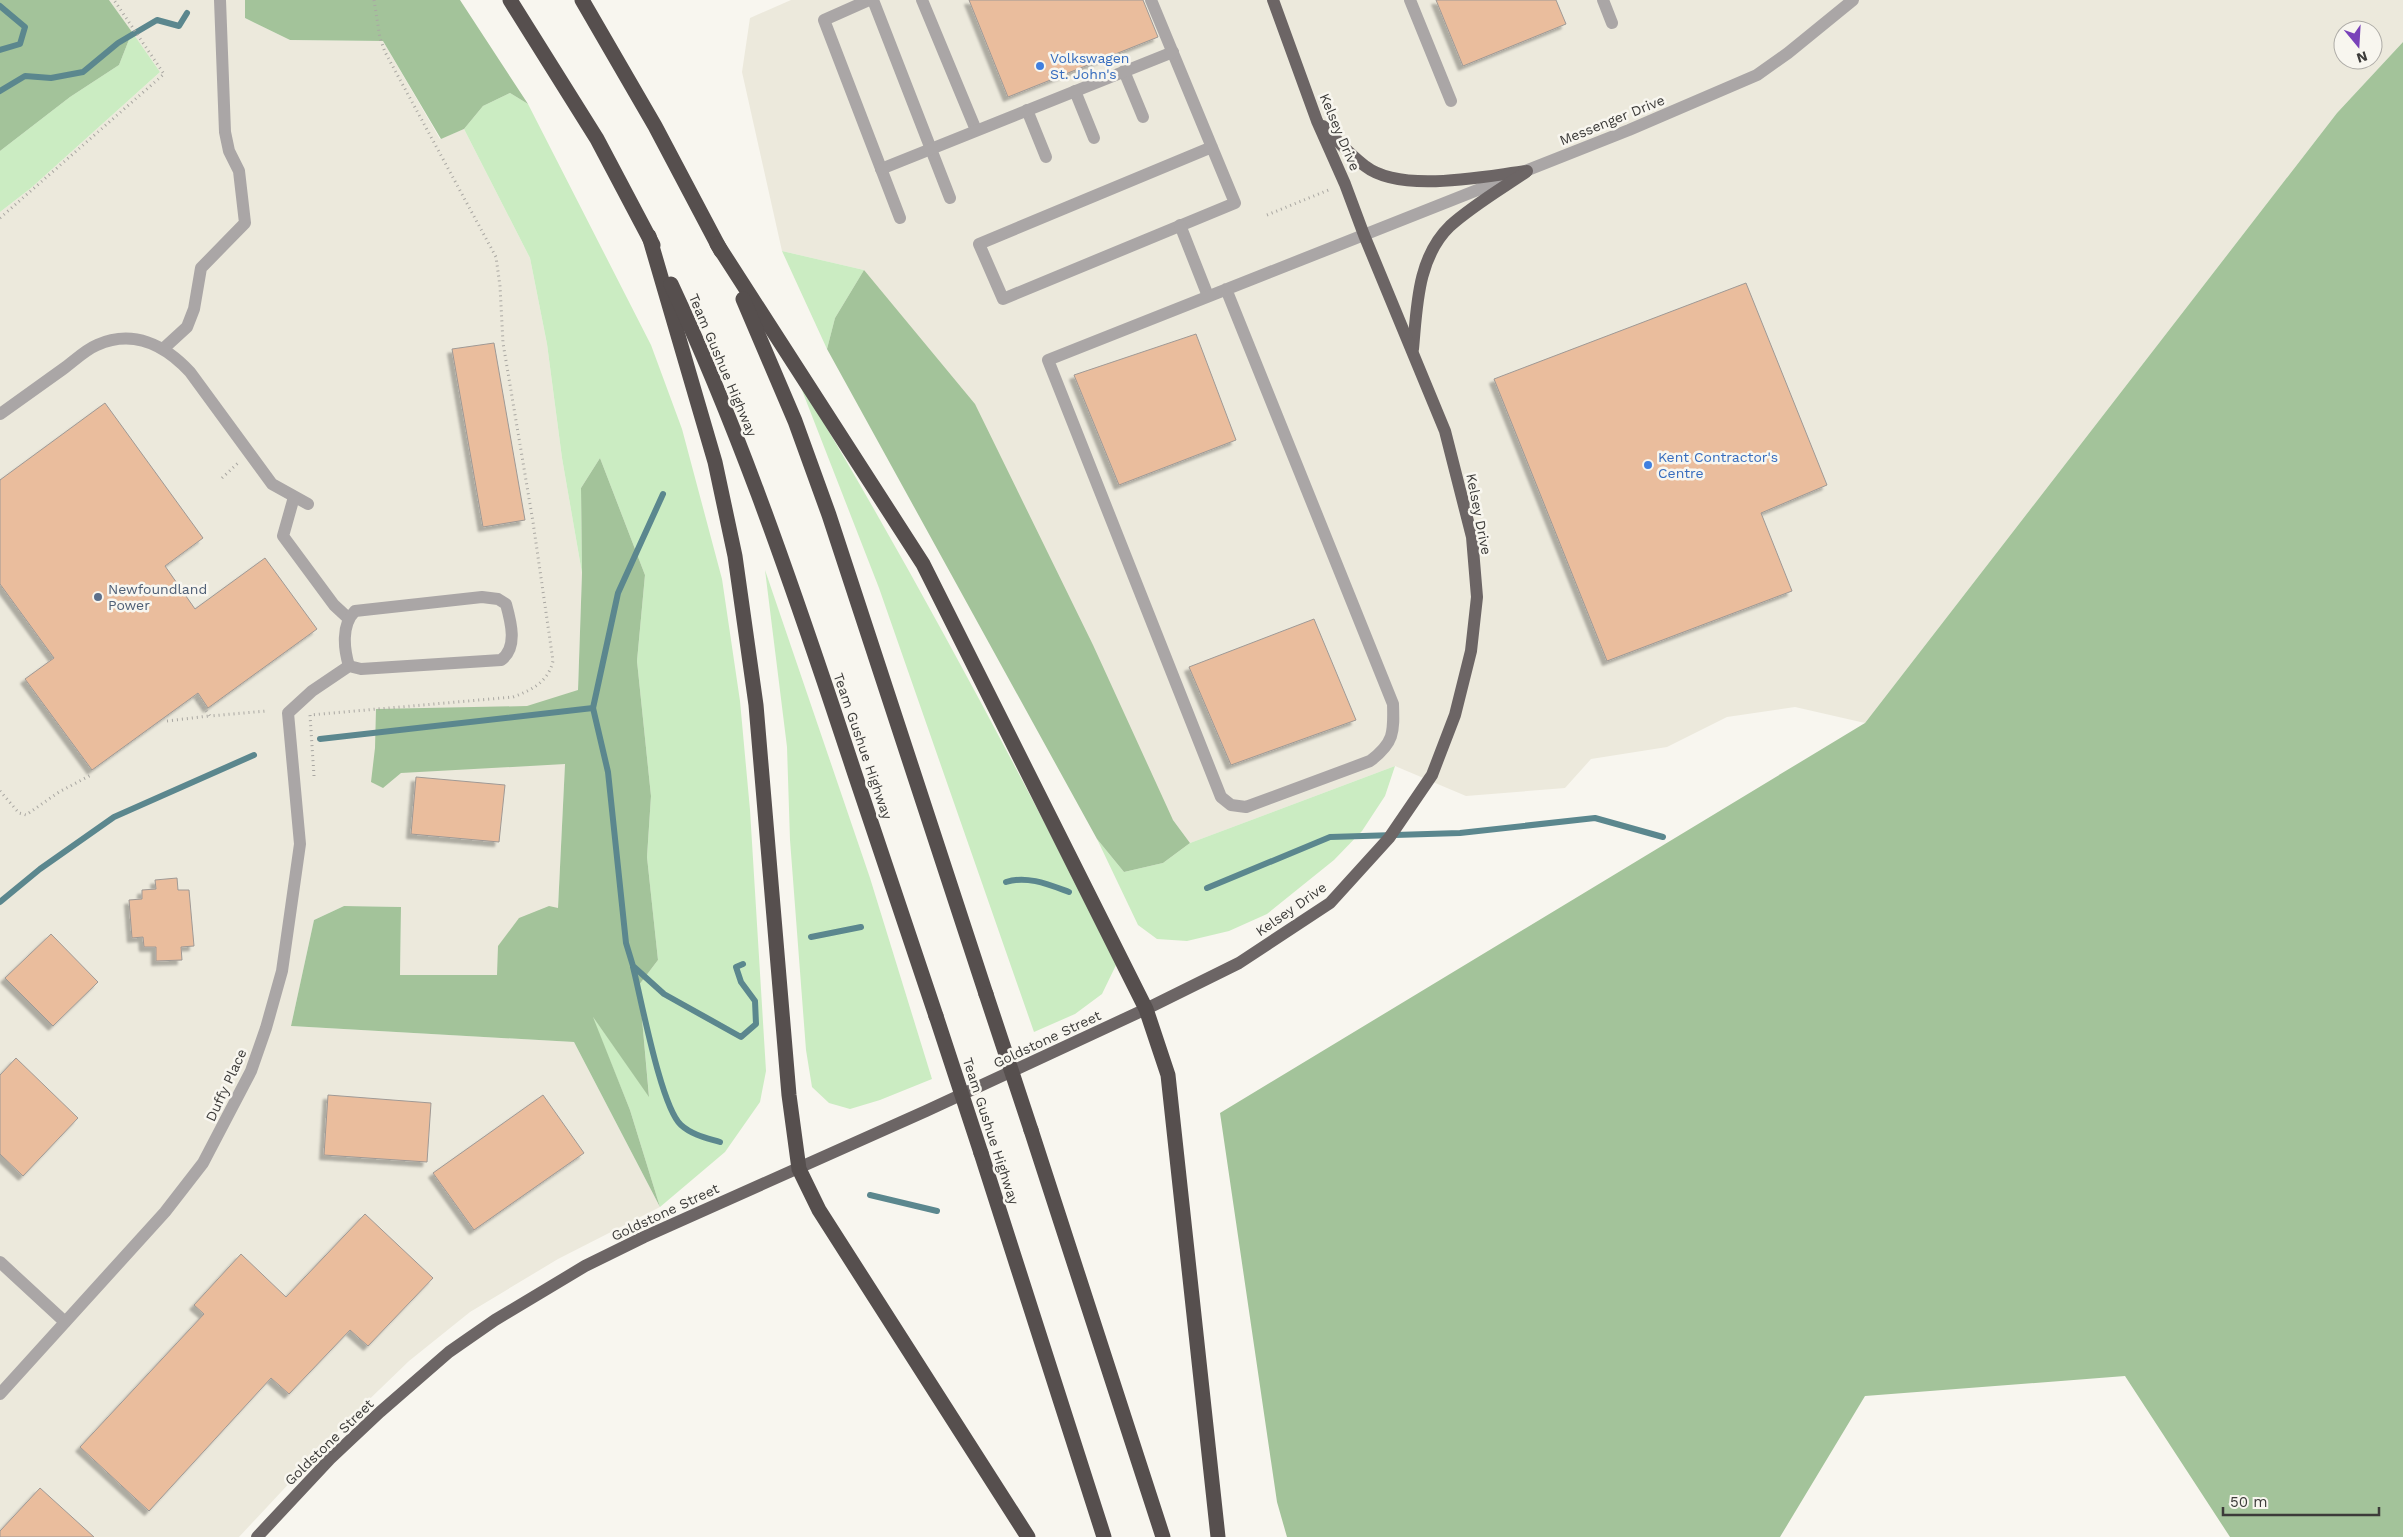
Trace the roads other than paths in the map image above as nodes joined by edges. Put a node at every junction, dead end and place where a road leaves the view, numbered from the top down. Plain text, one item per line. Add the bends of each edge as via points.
1 (220, 0) edge
2 (510, 0) edge
3 (582, 0) edge
4 (869, 0) edge
5 (873, 0) edge
6 (922, 0) edge
7 (1152, 0) edge
8 (1273, 0) edge
9 (1410, 0) edge
10 (1603, 0) edge
11 (1853, 0) edge
12 (1612, 23) dead end
13 (1173, 52) junction
14 (1124, 71) junction
15 (1075, 91) junction
16 (1451, 101) dead end
17 (1027, 110) junction
18 (1143, 117) dead end
19 (1318, 121) junction
20 (976, 130) junction
21 (1094, 138) dead end
22 (1212, 147) junction
23 (931, 148) junction
24 (1046, 157) dead end
25 (881, 168) junction
26 (1527, 171) junction
27 (950, 198) dead end
28 (900, 218) dead end
29 (1180, 225) junction
30 (1364, 235) junction
31 (648, 236) junction
32 (717, 244) junction
33 (1226, 289) junction
34 (1208, 296) junction
35 (163, 349) junction
36 (1412, 352) junction
37 (0, 414) edge
38 (294, 497) junction
39 (308, 504) dead end
40 (348, 618) junction
41 (348, 666) junction
42 (1146, 1009) junction
43 (799, 1168) junction
44 (0, 1262) edge
45 (65, 1322) junction
46 (0, 1394) edge
47 (258, 1537) edge
48 (1028, 1537) edge
49 (1104, 1537) edge
50 (1163, 1537) edge
51 (1218, 1537) edge

1 - 35 street via 225,132 229,151 239,171 245,223 201,268 194,309 187,327
2 - 31 highway, Team Gushue Highway via 597,139
3 - 32 highway via 655,126
4 - 25 street via 824,20
5 - 23 street
6 - 20 street
7 - 13 street
8 - 19 main road, Kelsey Drive
9 - 16 street
10 - 12 street
11 - 26 street, Messenger Drive via 1788,54 1757,75
13 - 14 street
13 - 22 street
14 - 15 street
14 - 18 street
15 - 17 street
15 - 21 street
17 - 20 street
17 - 24 street
19 - 26 main road via 1365,167 1388,176 1437,182
19 - 30 main road, Kelsey Drive
20 - 23 street
22 - 29 street via 1235,203
22 - 29 street via 979,244 1003,299
23 - 25 street
23 - 27 street
25 - 28 street
26 - 30 street, Messenger Drive
26 - 36 main road via 1450,226 1438,242 1422,277
29 - 34 street
30 - 33 street, Messenger Drive
30 - 36 main road, Kelsey Drive
31 - 43 highway via 715,462 734,556 756,705 789,1095
31 - 49 highway, Team Gushue Highway, bridge via 703,353 802,618 936,1016
32 - 42 highway via 923,564
32 - 50 highway, bridge via 758,331 829,515
33 - 34 street, Messenger Drive
33 - 34 street, Messenger Drive via 1393,704 1394,732 1384,750 1370,761 1246,808 1231,805 1221,797 1048,360
35 - 37 street via 128,337 96,346
35 - 38 street via 190,372 272,484
36 - 42 main road, Kelsey Drive via 1446,431 1472,537 1476,597 1471,651 1458,706 1432,775 1389,838 1330,903 1239,963
38 - 39 street
38 - 40 street via 283,536 334,605
40 - 41 street via 344,649
40 - 41 street via 355,612 482,597 498,599 506,604 511,646 509,655 490,662 361,669
41 - 45 street, Duffy Place via 312,691 288,713 300,844 282,971 251,1071 203,1164 165,1212
42 - 43 main road, Goldstone Street
42 - 51 highway via 1168,1075
43 - 47 main road, Goldstone Street via 585,1266 495,1320 449,1352 380,1412 330,1459
43 - 48 highway via 819,1210
44 - 45 street
45 - 46 street, Duffy Place

